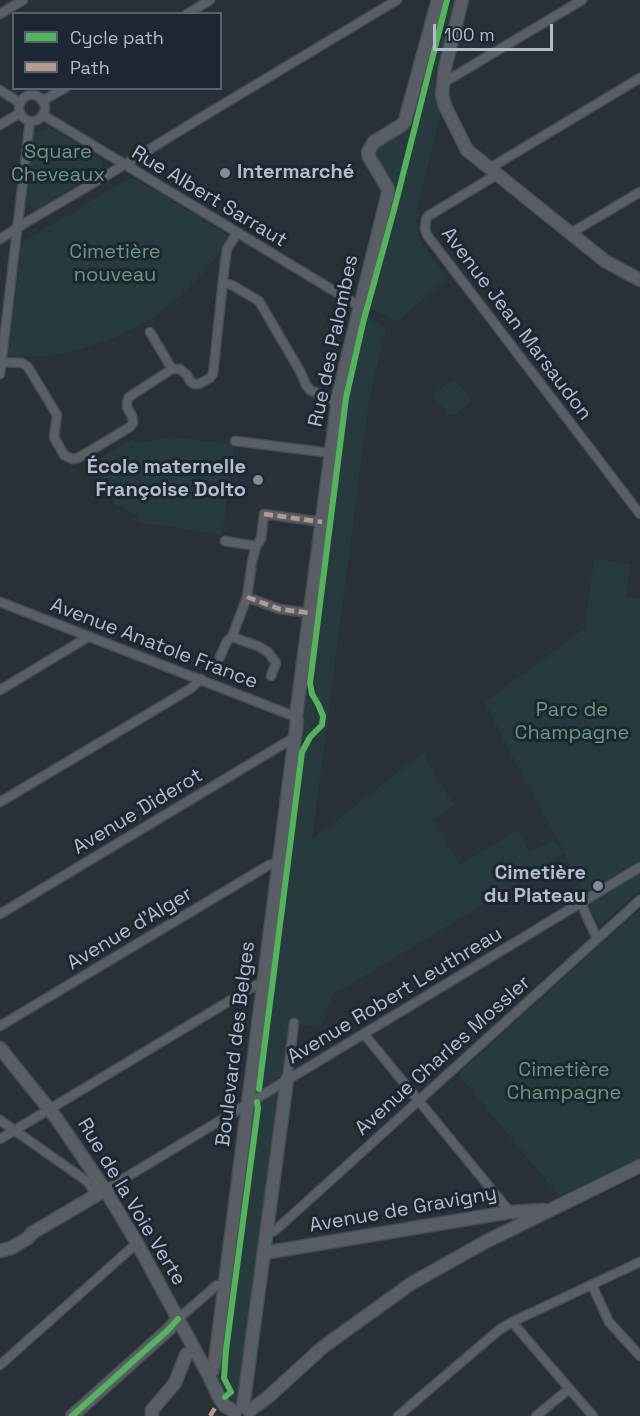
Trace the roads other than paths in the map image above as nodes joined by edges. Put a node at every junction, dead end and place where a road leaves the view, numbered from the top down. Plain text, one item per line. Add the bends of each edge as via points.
1 (23, 0) edge
2 (210, 0) edge
3 (397, 0) edge
4 (438, 0) edge
5 (462, 0) edge
6 (582, 0) edge
7 (190, 12) edge
8 (0, 14) edge
9 (640, 78) edge
10 (443, 81) junction
11 (0, 90) edge
12 (61, 90) edge
13 (42, 101) junction
14 (20, 102) junction
15 (20, 113) junction
16 (43, 116) junction
17 (30, 122) junction
18 (0, 125) edge
19 (124, 165) junction
20 (494, 171) junction
21 (640, 192) edge
22 (17, 229) junction
23 (237, 232) junction
24 (571, 233) junction
25 (0, 239) edge
26 (640, 280) edge
27 (223, 283) junction
28 (360, 306) junction
29 (150, 332) dead end
30 (1, 357) edge
31 (172, 369) junction
32 (0, 374) edge
33 (337, 402) junction
34 (235, 441) dead end
35 (330, 453) junction
36 (640, 514) edge
37 (322, 522) junction
38 (225, 541) dead end
39 (256, 546) junction
40 (248, 597) junction
41 (0, 602) edge
42 (310, 613) junction
43 (88, 637) junction
44 (232, 637) junction
45 (220, 657) dead end
46 (271, 676) dead end
47 (201, 679) junction
48 (0, 690) edge
49 (296, 717) junction
50 (295, 740) junction
51 (0, 802) edge
52 (279, 862) junction
53 (640, 867) edge
54 (640, 900) edge
55 (581, 903) junction
56 (0, 914) edge
57 (597, 939) junction
58 (263, 984) junction
59 (294, 1023) dead end
60 (0, 1026) edge
61 (364, 1034) junction
62 (0, 1048) edge
63 (287, 1080) junction
64 (418, 1101) junction
65 (248, 1103) junction
66 (49, 1109) junction
67 (0, 1120) edge
68 (14, 1130) junction
69 (0, 1139) edge
70 (640, 1166) edge
71 (100, 1193) junction
72 (549, 1210) junction
73 (510, 1212) junction
74 (267, 1233) junction
75 (137, 1244) junction
76 (0, 1251) edge
77 (264, 1253) junction
78 (640, 1262) edge
79 (224, 1286) junction
80 (592, 1286) junction
81 (178, 1319) junction
82 (512, 1322) junction
83 (194, 1348) junction
84 (640, 1356) edge
85 (0, 1365) edge
86 (208, 1374) junction
87 (569, 1389) junction
88 (242, 1410) junction
89 (72, 1416) edge
90 (152, 1416) edge
91 (398, 1416) edge
92 (536, 1416) edge
93 (593, 1416) edge

1 - 8 street
2 - 7 street
3 - 19 street
4 - 28 street, Rue des Palombes via 405,121 374,142 368,152 388,189
5 - 10 street
6 - 10 street
9 - 20 street
10 - 20 street via 445,106 467,150
11 - 14 street
12 - 13 street
13 - 14 street via 34,95
13 - 16 street
14 - 15 street
15 - 17 street
15 - 18 street
16 - 17 street
16 - 19 street, Rue Albert Sarraut
17 - 22 street
19 - 22 street
19 - 23 street, Rue Albert Sarraut
20 - 24 street
20 - 36 street, Avenue Jean Marsaudon via 428,216 426,235
21 - 24 street
22 - 25 street
22 - 30 street
23 - 27 street via 227,249
23 - 28 street, Rue Albert Sarraut
24 - 26 street via 605,261
27 - 31 street via 213,374 194,384 180,369
27 - 33 street via 259,301 306,385
28 - 33 street, Rue des Palombes
29 - 31 street
30 - 31 street via 28,367 57,415 54,438 72,459 130,427 133,423 127,407 129,397
30 - 32 street
33 - 35 street, Rue des Palombes
34 - 35 street
35 - 37 street, Rue des Palombes
37 - 39 street via 264,514 261,540
37 - 42 street, Rue des Palombes
38 - 39 street
39 - 40 street
40 - 42 street via 279,609
40 - 44 street
41 - 43 street, Avenue Anatole France
42 - 49 street, Rue des Palombes
43 - 47 street, Avenue Anatole France
43 - 48 street
44 - 45 street
44 - 46 street via 268,652 276,663
47 - 49 street, Avenue Anatole France
47 - 51 street
49 - 50 street, Boulevard des Belges
50 - 52 street, Boulevard des Belges
50 - 56 street, Avenue Diderot
52 - 58 street, Boulevard des Belges
52 - 60 street, Avenue d'Alger
53 - 55 street, Avenue Robert Leuthreau
54 - 57 street, Avenue Charles Mossler
55 - 57 street
55 - 61 street, Avenue Robert Leuthreau
57 - 64 street, Avenue Charles Mossler
58 - 65 street, Boulevard des Belges
58 - 66 street
59 - 63 street
61 - 63 street, Avenue Robert Leuthreau
61 - 64 street
62 - 66 street, Rue de la Voie Verte
63 - 65 street, Avenue Robert Leuthreau
63 - 74 street
64 - 73 street
64 - 74 street, Avenue Charles Mossler via 279,1227
65 - 71 street, Avenue Robert Leuthreau
65 - 79 street, Boulevard des Belges
66 - 68 street
66 - 71 street, Rue de la Voie Verte
67 - 68 street
68 - 69 street
68 - 71 street
70 - 72 street
71 - 75 street, Rue de la Voie Verte
71 - 76 street
72 - 73 street, Avenue de Gravigny
72 - 88 street via 412,1283 323,1347 267,1398
73 - 77 street, Avenue de Gravigny
74 - 77 street
75 - 81 street, Rue de la Voie Verte
75 - 85 street
77 - 88 street
78 - 80 street
79 - 81 street via 217,1285
79 - 86 street, Boulevard des Belges via 215,1361
80 - 82 street
80 - 84 street via 609,1322
81 - 83 street, Rue de la Voie Verte
81 - 89 street
82 - 87 street
82 - 91 street
83 - 86 street, Rue de la Voie Verte
83 - 90 street via 186,1355 175,1383 152,1410
86 - 88 street, Rue de la Voie Verte via 225,1406
87 - 92 street
87 - 93 street

